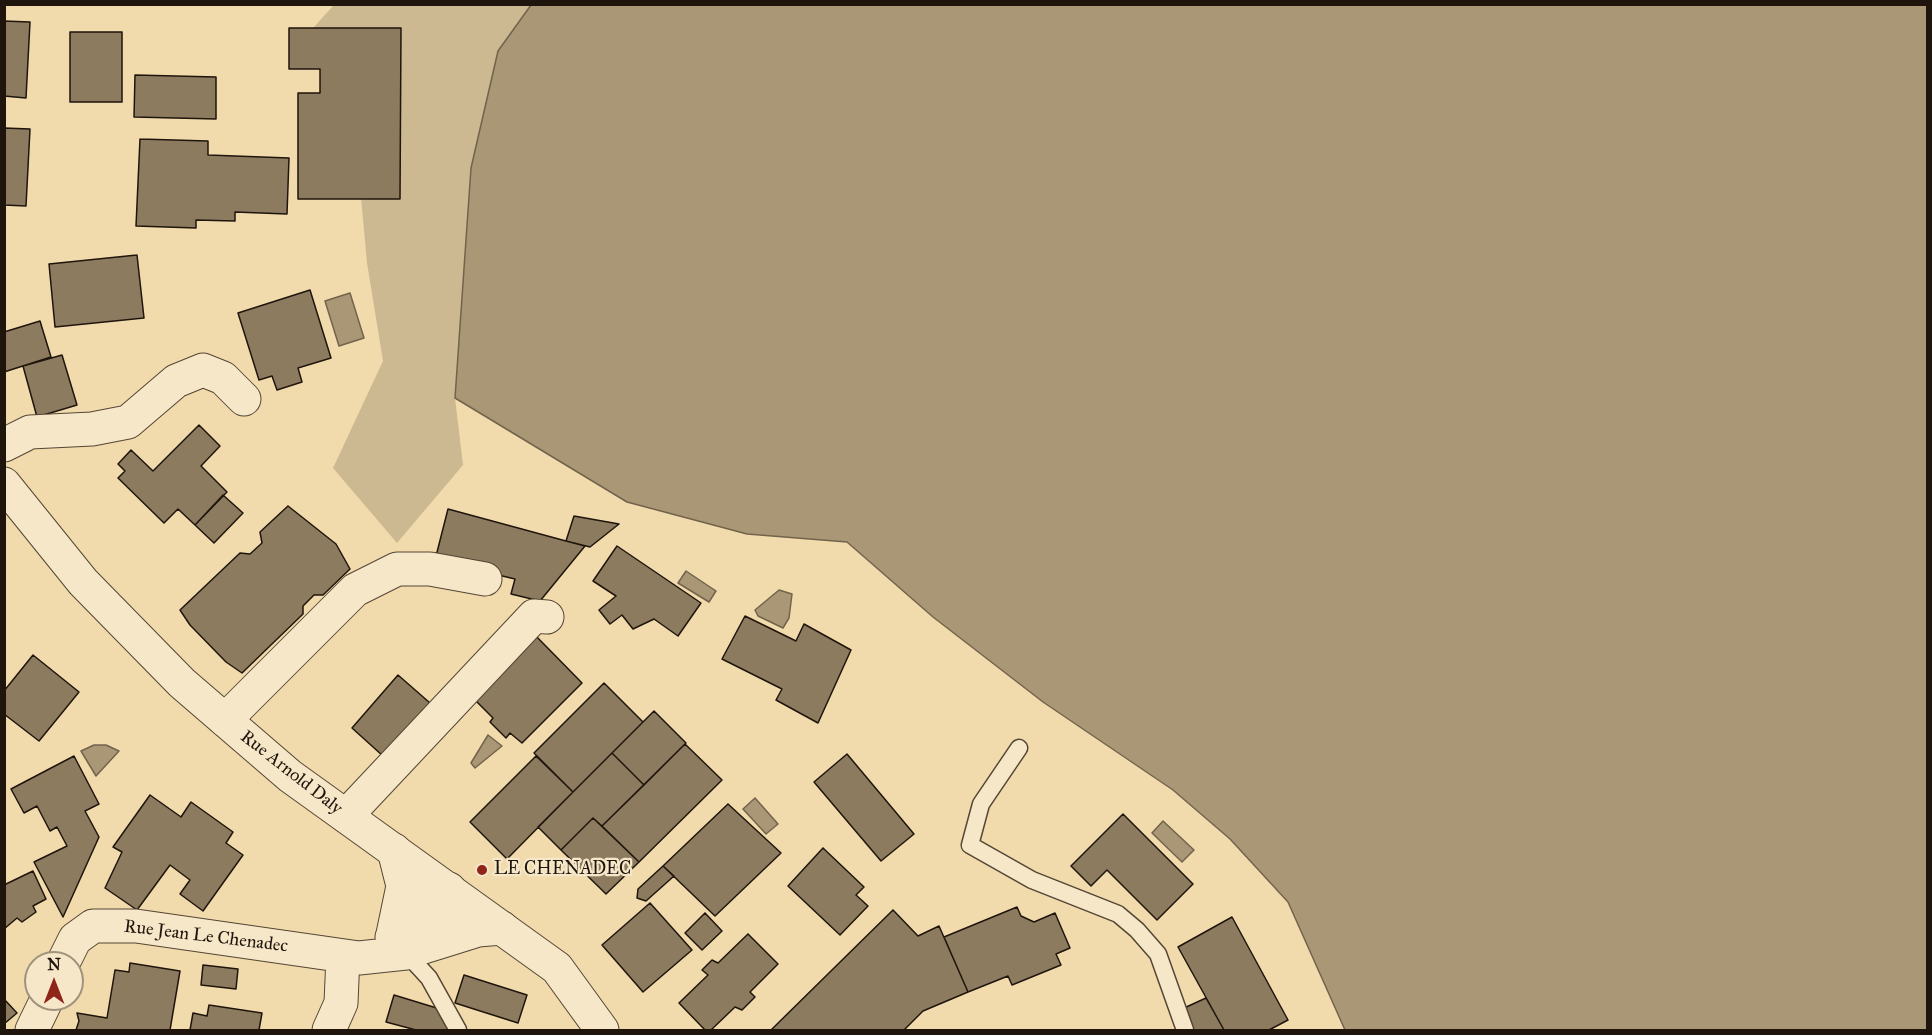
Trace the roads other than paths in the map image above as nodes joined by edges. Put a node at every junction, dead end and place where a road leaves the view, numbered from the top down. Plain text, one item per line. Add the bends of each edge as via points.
1 (244, 399) dead end
2 (4, 445) edge
3 (4, 484) edge
4 (485, 579) dead end
5 (547, 617) dead end
6 (225, 720) junction
7 (1019, 748) dead end
8 (346, 816) junction
9 (394, 850) junction
10 (449, 889) junction
11 (502, 928) junction
12 (69, 951) edge
13 (377, 951) junction
14 (41, 1011) edge
15 (32, 1030) edge
16 (329, 1030) edge
17 (458, 1030) edge
18 (602, 1030) edge
19 (1185, 1030) edge

1 - 2 street via 224,378 203,370 177,381 128,422 92,429 30,432
3 - 6 street, Rue Arnold Daly via 82,582 182,683
4 - 6 street via 397,569 355,591
5 - 8 street via 534,616
6 - 8 street, Rue Arnold Daly via 290,776
7 - 19 lane via 981,804 970,845 1032,880 1118,914 1137,930 1158,954
8 - 9 street, Rue Arnold Daly
9 - 10 street, Rue Arnold Daly
9 - 13 street via 402,886
10 - 11 street, Rue Arnold Daly
10 - 13 street via 450,909
11 - 13 street, Rue Jean Le Chenadec
11 - 18 street, Rue Arnold Daly via 557,968
12 - 13 street, Rue Jean Le Chenadec via 75,939 93,926 136,926
13 - 16 street via 341,1003
13 - 17 lane via 429,978
14 - 15 street

